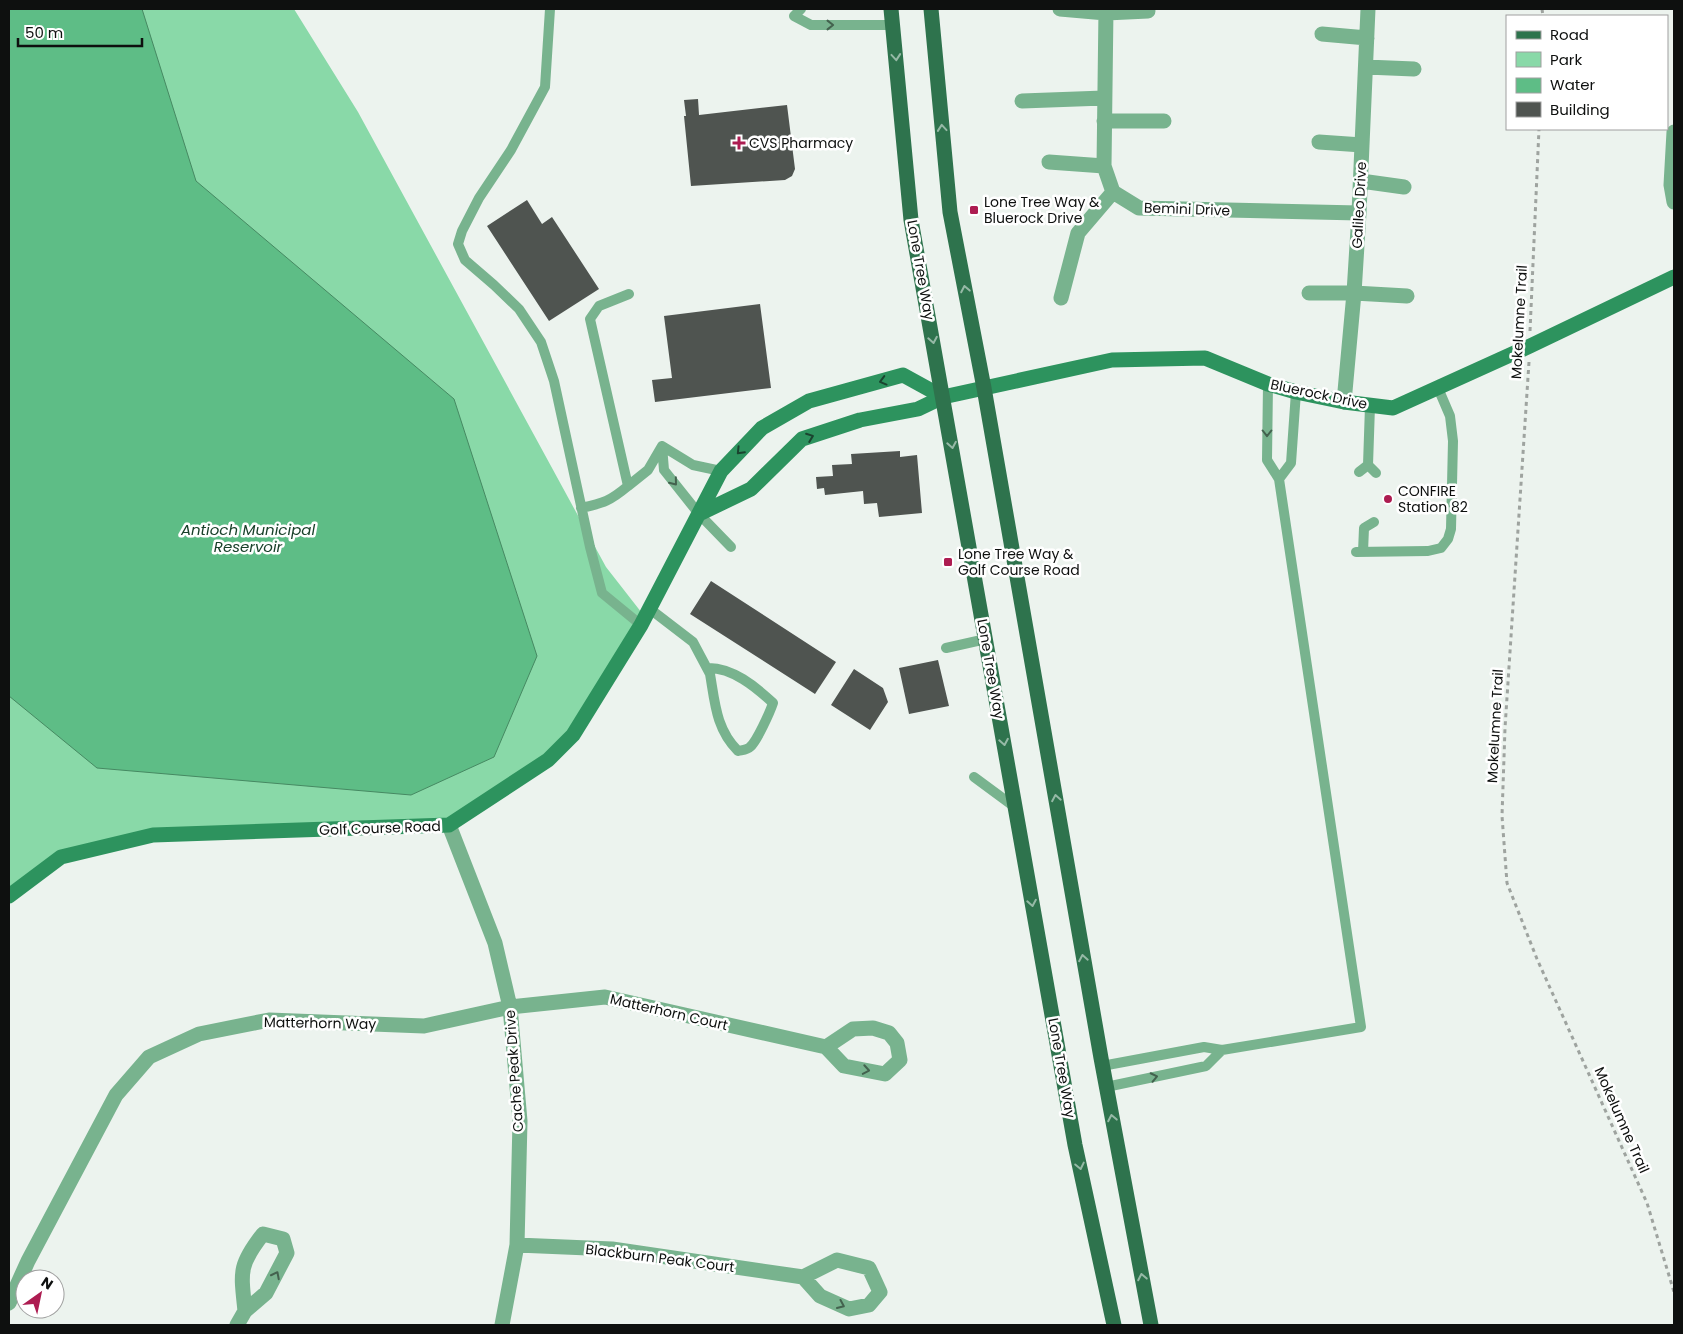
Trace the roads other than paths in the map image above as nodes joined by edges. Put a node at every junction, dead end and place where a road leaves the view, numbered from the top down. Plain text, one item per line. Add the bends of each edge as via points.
1 (550, 9) edge
2 (801, 9) edge
3 (891, 9) edge
4 (930, 9) edge
5 (1060, 9) edge
6 (1368, 9) edge
7 (1106, 11) edge
8 (1148, 11) dead end
9 (893, 25) junction
10 (1322, 34) dead end
11 (1368, 38) junction
12 (1366, 67) junction
13 (1414, 69) dead end
14 (1104, 98) junction
15 (1022, 101) dead end
16 (1104, 121) junction
17 (1164, 121) dead end
18 (1674, 132) edge
19 (1319, 142) dead end
20 (1362, 145) junction
21 (1049, 162) dead end
22 (1104, 166) junction
23 (1361, 181) junction
24 (1404, 187) dead end
25 (1113, 192) junction
26 (1674, 202) edge
27 (1359, 213) junction
28 (1674, 278) edge
29 (1309, 293) dead end
30 (1354, 293) junction
31 (630, 294) dead end
32 (1407, 296) dead end
33 (1061, 298) dead end
34 (1268, 384) junction
35 (984, 388) junction
36 (1438, 388) junction
37 (1296, 392) junction
38 (943, 397) junction
39 (1344, 402) junction
40 (1370, 406) junction
41 (662, 446) junction
42 (1368, 465) junction
43 (720, 471) junction
44 (1359, 472) dead end
45 (1376, 473) dead end
46 (1279, 479) junction
47 (628, 486) junction
48 (581, 508) junction
49 (699, 514) junction
50 (1356, 520) dead end
51 (1374, 522) dead end
52 (1364, 528) junction
53 (731, 547) dead end
54 (650, 609) junction
55 (641, 625) junction
56 (986, 638) junction
57 (946, 648) dead end
58 (708, 668) junction
59 (974, 777) dead end
60 (1016, 808) junction
61 (449, 825) junction
62 (9, 896) edge
63 (510, 1006) junction
64 (826, 1047) dead end
65 (1222, 1050) junction
66 (1102, 1066) junction
67 (1106, 1087) junction
68 (517, 1245) junction
69 (803, 1277) junction
70 (9, 1303) edge
71 (244, 1311) junction
72 (237, 1325) edge
73 (502, 1325) edge
74 (1114, 1325) edge
75 (1151, 1325) edge

1 - 48 lane via 545,87 512,150 479,198 458,244 465,260 519,309 541,342 554,381
2 -> 9 lane via 794,16 811,25
3 - 9 main road, Lone Tree Way
35 -> 4 main road via 950,212
5 - 7 street
6 - 11 street, Galileo Drive
7 - 8 street
7 - 14 street
9 -> 38 main road, Lone Tree Way via 911,220
10 - 11 street
11 - 12 street, Galileo Drive
12 - 13 street
12 - 20 street, Galileo Drive
14 - 15 street
14 - 16 street
16 - 17 street
16 - 22 street
18 - 26 street via 1671,185
19 - 20 street
20 - 23 street, Galileo Drive
21 - 22 street
22 - 25 street
23 - 24 street
23 - 27 street, Galileo Drive
25 - 27 street, Bemini Drive via 1139,208
25 - 33 street via 1078,233
27 - 30 street, Galileo Drive
28 - 36 street, Bluerock Drive
29 - 30 street
30 - 32 street
30 - 39 street, Galileo Drive
31 - 47 lane via 599,306 590,319
34 - 35 street, Bluerock Drive via 1205,358 1112,360
34 - 37 street, Bluerock Drive
34 -> 46 lane via 1267,460
35 - 38 street, Bluerock Drive
66 -> 35 main road
36 - 40 street, Bluerock Drive via 1393,408
36 - 52 lane via 1450,416 1452,441 1451,529 1448,539 1441,548 1428,551 1359,552
37 - 39 street, Bluerock Drive
37 - 46 lane via 1291,464
38 -> 43 street, Golf Course Road via 903,376 809,401 762,428
49 -> 38 street via 751,489 802,439 860,420 918,410
38 -> 56 main road, Lone Tree Way
39 - 40 street, Bluerock Drive
40 - 42 lane
41 - 43 lane via 693,465
41 - 47 lane via 648,470
41 -> 49 lane via 664,470
42 - 44 lane
42 - 45 lane
43 - 49 street, Golf Course Road
46 - 65 lane via 1362,1027
47 - 48 lane via 602,504
48 - 55 lane via 602,593
49 - 53 lane
49 - 54 street, Golf Course Road
50 - 52 lane
51 - 52 lane
54 - 55 street, Golf Course Road
54 - 58 lane via 692,642
55 - 61 street, Golf Course Road via 573,735 548,760
56 - 57 lane
56 -> 60 main road, Lone Tree Way
58 - 58 lane via 718,720 728,741 738,751 744,750 751,746 773,703 742,679 718,668
59 - 60 lane
60 -> 74 main road, Lone Tree Way via 1075,1145
61 - 62 street, Golf Course Road via 153,835 61,857
61 - 63 street, Cache Peak Drive via 495,943
63 - 64 street, Matterhorn Court via 605,997
63 - 68 street, Cache Peak Drive via 520,1121
63 - 70 street, Matterhorn Way via 424,1026 269,1020 199,1034 149,1057 116,1095
65 - 66 lane via 1204,1047
67 -> 65 lane via 1206,1066
66 - 67 main road
75 -> 67 main road
68 - 69 street, Blackburn Peak Court via 612,1249
68 - 73 street, Cache Peak Drive
69 -> 69 street via 820,1296 849,1309 869,1305 880,1292 869,1268 837,1260
71 -> 71 street via 266,1293 287,1253 283,1239 263,1234 248,1252 241,1274
71 - 72 street

